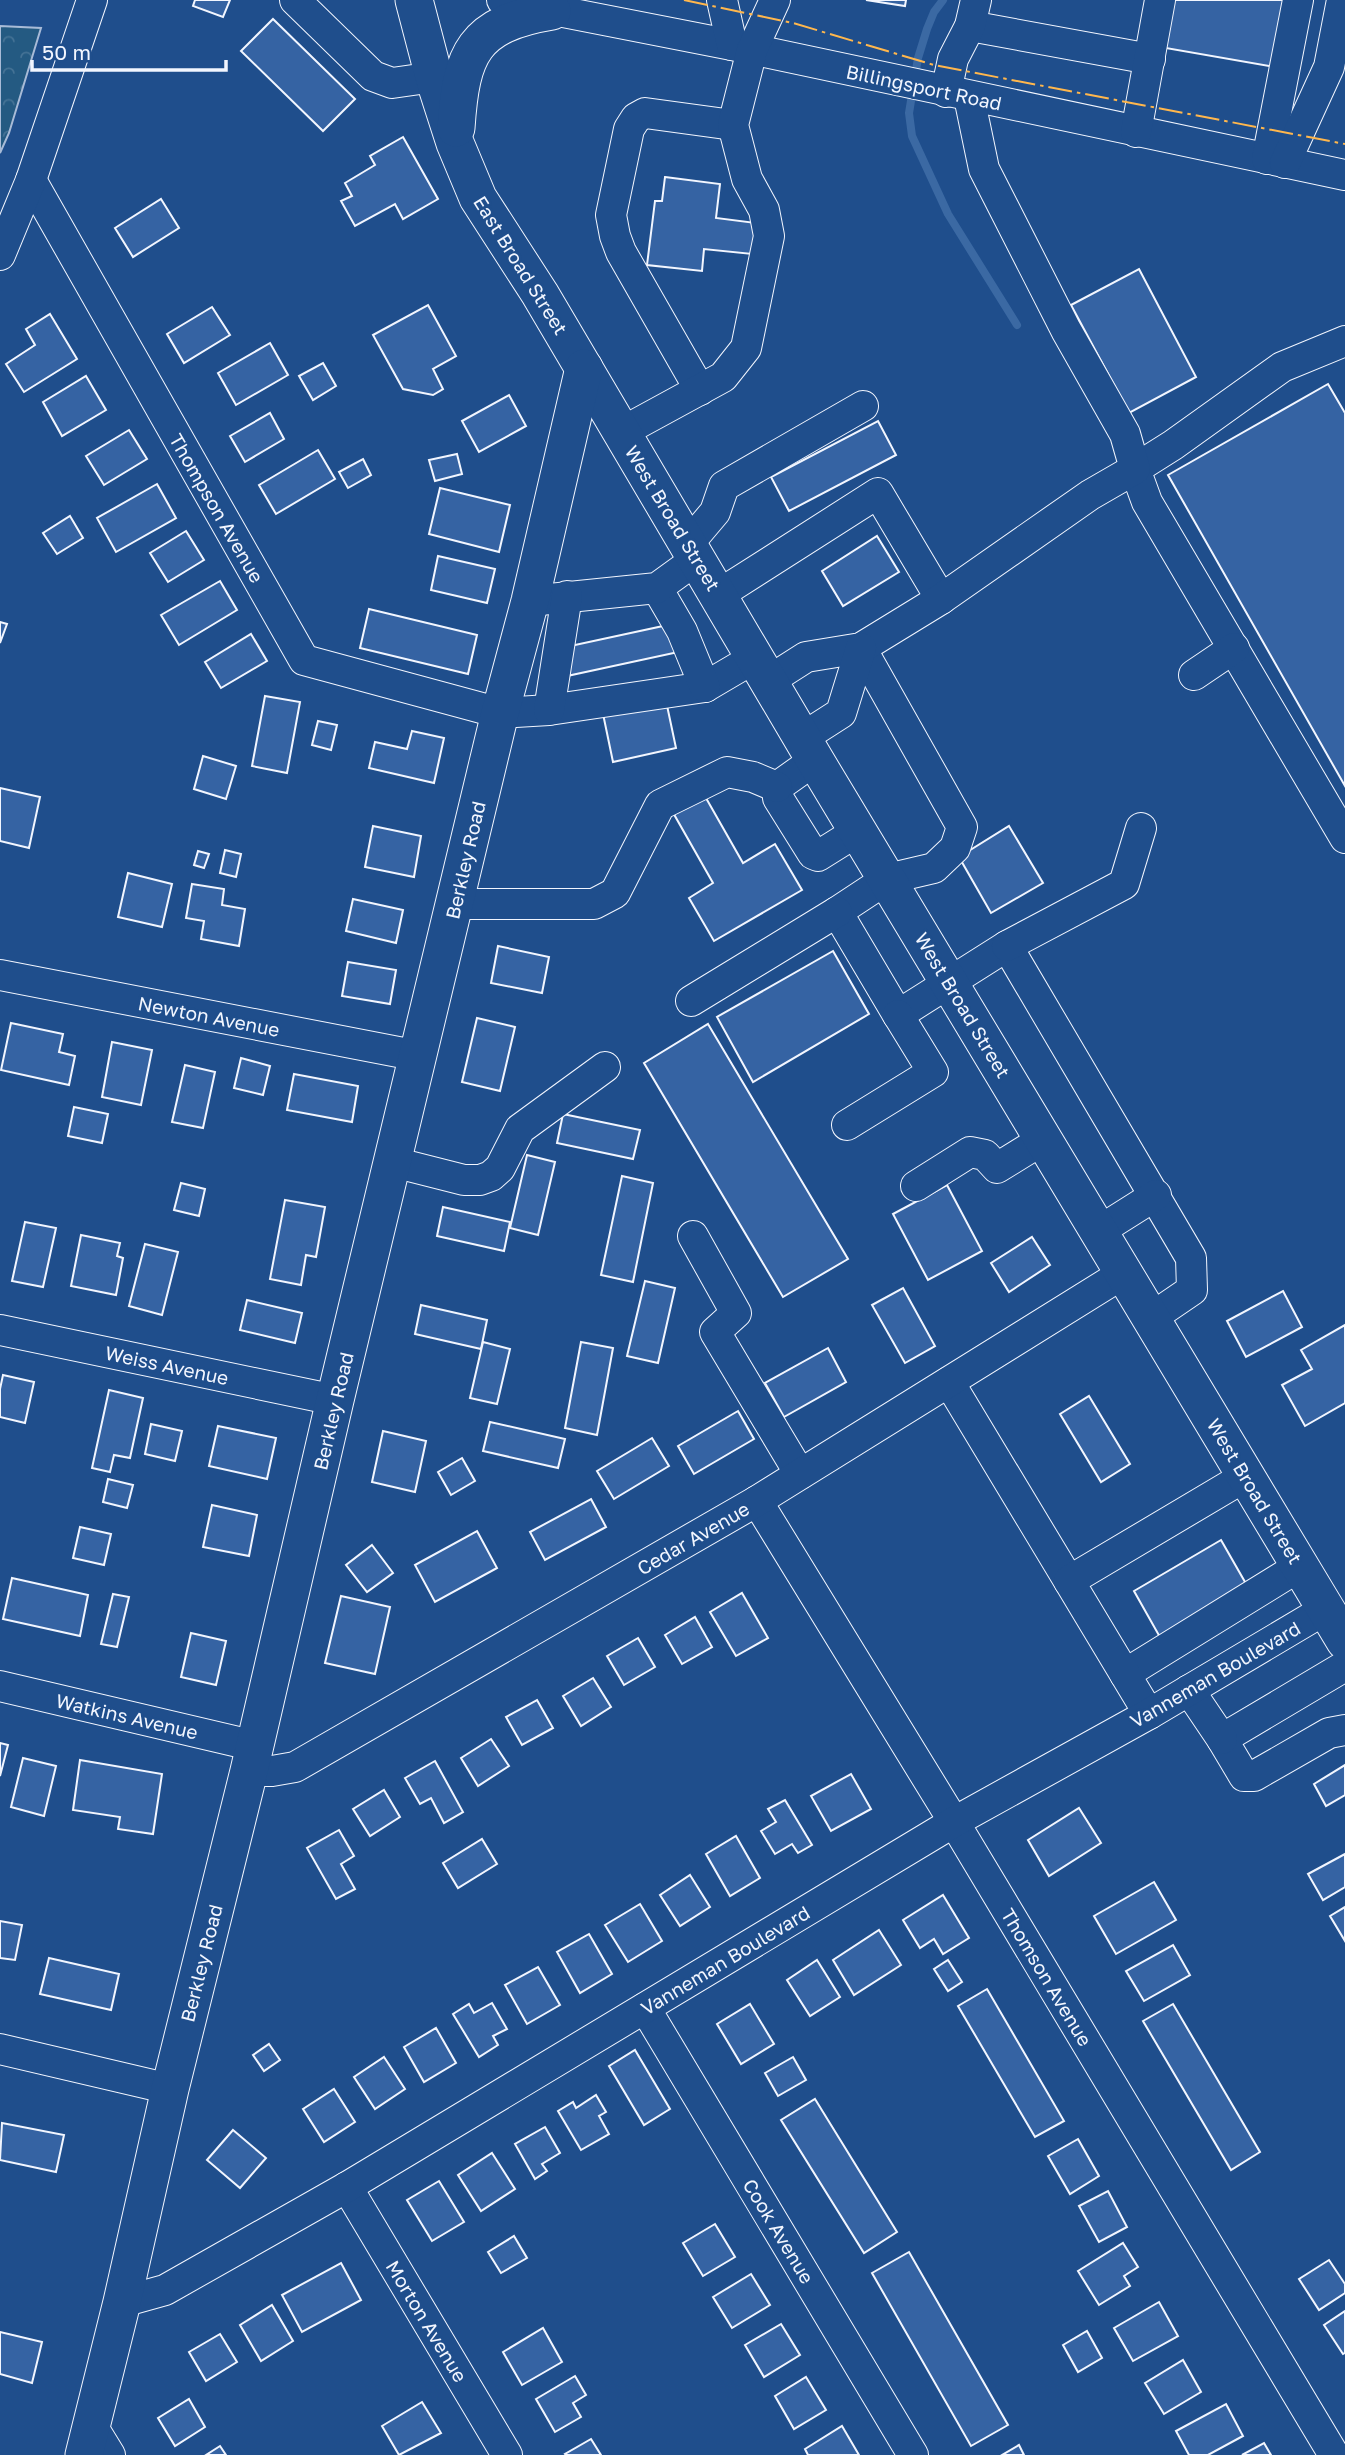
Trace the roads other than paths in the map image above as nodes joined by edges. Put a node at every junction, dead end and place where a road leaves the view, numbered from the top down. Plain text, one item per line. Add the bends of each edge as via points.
1 (92, 0) edge
2 (295, 0) edge
3 (414, 0) edge
4 (502, 0) edge
5 (723, 0) edge
6 (775, 0) edge
7 (1160, 0) edge
8 (1298, 0) edge
9 (1342, 0) edge
10 (552, 11) junction
11 (973, 13) edge
12 (742, 48) junction
13 (1150, 59) junction
14 (434, 77) junction
15 (949, 93) junction
16 (733, 125) junction
17 (1136, 132) junction
18 (455, 143) junction
19 (1276, 161) junction
20 (1345, 175) edge
21 (31, 180) junction
22 (0, 255) edge
23 (1345, 341) edge
24 (584, 368) junction
25 (700, 390) junction
26 (863, 406) dead end
27 (622, 432) junction
28 (1135, 469) junction
29 (692, 551) junction
30 (657, 588) junction
31 (718, 595) junction
32 (567, 596) junction
33 (941, 599) junction
34 (530, 601) junction
35 (862, 648) junction
36 (1234, 648) junction
37 (763, 669) junction
38 (1194, 675) dead end
39 (705, 687) junction
40 (549, 710) junction
41 (500, 712) junction
42 (809, 749) junction
43 (777, 788) junction
44 (1141, 828) dead end
45 (858, 831) junction
46 (1345, 838) edge
47 (887, 879) junction
48 (455, 904) junction
49 (837, 912) junction
50 (1007, 946) junction
51 (0, 975) edge
52 (949, 983) junction
53 (691, 1001) dead end
54 (898, 1015) junction
55 (419, 1056) junction
56 (605, 1067) dead end
57 (847, 1125) dead end
58 (1044, 1139) junction
59 (393, 1162) junction
60 (916, 1186) dead end
61 (1156, 1195) junction
62 (1098, 1231) junction
63 (693, 1236) dead end
64 (1124, 1273) junction
65 (1151, 1318) junction
66 (0, 1330) edge
67 (949, 1382) junction
68 (335, 1400) junction
69 (800, 1474) junction
70 (1246, 1476) junction
71 (757, 1501) junction
72 (1300, 1566) junction
73 (1069, 1581) junction
74 (1326, 1609) junction
75 (1345, 1641) edge
76 (1345, 1666) edge
77 (1125, 1674) junction
78 (0, 1686) edge
79 (1189, 1690) junction
80 (1149, 1714) junction
81 (1345, 1730) edge
82 (1222, 1739) junction
83 (252, 1759) junction
84 (954, 1822) junction
85 (645, 2008) junction
86 (0, 2049) edge
87 (170, 2089) junction
88 (348, 2187) junction
89 (122, 2302) junction
90 (88, 2439) edge
91 (110, 2455) edge
92 (507, 2455) edge
93 (913, 2455) edge
94 (1334, 2455) edge

1 - 21 street
2 - 14 street via 373,76 392,83
3 - 14 main road, East Broad Street
4 - 10 street, Billingsport Road
5 - 12 street
6 - 12 street
7 - 13 street
8 - 19 street
9 - 19 street via 1329,67
10 - 12 street, Billingsport Road
10 - 18 main road via 501,25 477,43 460,80
11 - 13 street
11 - 15 street via 953,59
12 - 15 street, Billingsport Road
12 - 16 street
13 - 17 street
14 - 18 main road, East Broad Street
15 - 17 street, Billingsport Road
15 - 28 street via 1066,330 1125,434
16 - 25 street via 747,179 764,209 769,236 747,348 723,377
16 - 25 street via 645,113 635,118 611,215 621,253
17 - 19 street, Billingsport Road
18 - 24 main road, East Broad Street via 478,198
19 - 20 street, Billingsport Road
21 - 22 street
21 - 41 street, Thompson Avenue via 303,660
23 - 28 street via 1282,367
24 - 27 main road, West Broad Street
24 - 34 main road, Berkley Road
25 - 27 street
26 - 29 street via 724,486
27 - 29 main road, West Broad Street
28 - 33 street
28 - 36 street via 1147,502
29 - 30 street
29 - 31 main road, West Broad Street
30 - 32 street
30 - 39 street via 682,631
31 - 33 street via 878,492
31 - 37 main road, West Broad Street
32 - 34 street
32 - 40 street
33 - 35 street
34 - 41 main road, Berkley Road
35 - 37 street
35 - 42 street via 841,713
35 - 47 street via 962,827 955,848 934,868
36 - 38 street
36 - 46 street
37 - 39 street
37 - 42 main road, West Broad Street
39 - 40 street, Thompson Avenue
40 - 41 street, Thompson Avenue
41 - 48 main road, Berkley Road
42 - 43 street
42 - 45 main road, West Broad Street
43 - 45 street via 778,798 813,854 818,856
43 - 48 street via 727,772 660,804 615,893 594,904
44 - 50 street via 1125,884
45 - 47 main road, West Broad Street
47 - 49 street
47 - 52 main road, West Broad Street
48 - 55 main road, Berkley Road
49 - 53 street
49 - 54 street
50 - 52 street
50 - 61 street
51 - 55 street, Newton Avenue
52 - 54 street
52 - 58 main road, West Broad Street
54 - 57 street via 933,1072
55 - 59 main road, Berkley Road
56 - 59 street via 520,1129 491,1176 464,1180
58 - 60 street via 997,1168 985,1155 970,1152
58 - 62 main road, West Broad Street
59 - 68 main road, Berkley Road
61 - 62 street
61 - 65 street via 1191,1258 1192,1290
62 - 64 main road, West Broad Street
63 - 69 street via 736,1313 715,1332
64 - 65 main road, West Broad Street
64 - 67 street, Cedar Avenue
65 - 70 main road, West Broad Street
66 - 68 street, Weiss Avenue
67 - 69 street, Cedar Avenue
67 - 73 street
68 - 83 main road, Berkley Road
69 - 71 street, Cedar Avenue
70 - 72 main road, West Broad Street
70 - 73 street
71 - 83 street, Cedar Avenue via 296,1767 272,1771
71 - 84 street, Thomson Avenue
72 - 74 main road, West Broad Street
72 - 77 street
73 - 77 street
74 - 75 main road, West Broad Street
74 - 79 street, Vanneman Boulevard
76 - 82 street
77 - 80 street
78 - 83 street, Watkins Avenue
79 - 80 street, Vanneman Boulevard
79 - 82 street
80 - 84 street, Vanneman Boulevard
81 - 82 street via 1329,1733 1254,1776 1244,1776
83 - 87 main road, Berkley Road
84 - 85 street, Vanneman Boulevard
84 - 94 street, Thomson Avenue
85 - 88 street, Vanneman Boulevard
85 - 93 street, Cook Avenue
86 - 87 street
87 - 89 main road, Berkley Road
88 - 89 street, Vanneman Boulevard via 165,2290
88 - 92 street, Morton Avenue
89 - 90 main road, Berkley Road
90 - 91 street

